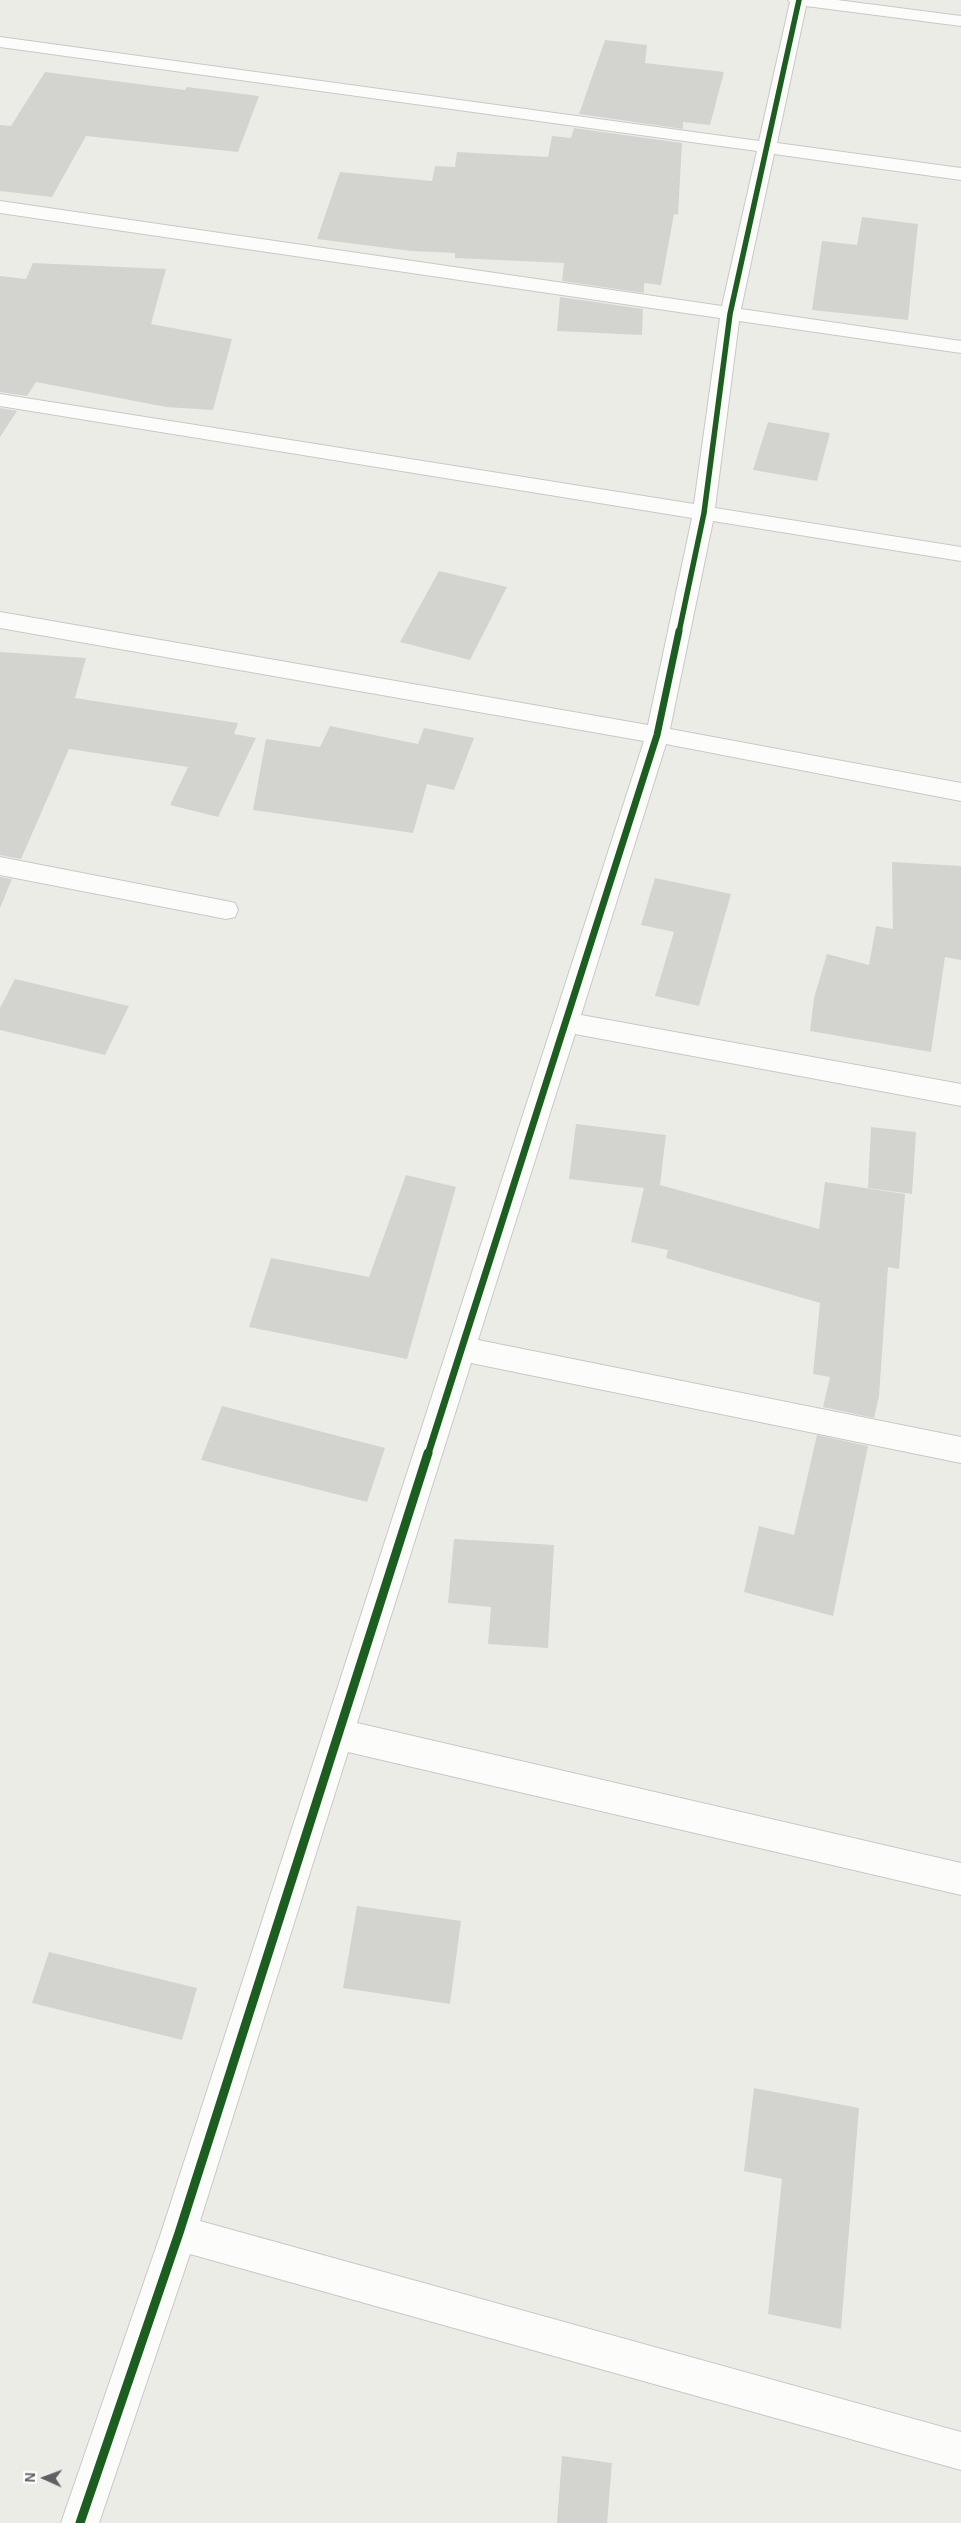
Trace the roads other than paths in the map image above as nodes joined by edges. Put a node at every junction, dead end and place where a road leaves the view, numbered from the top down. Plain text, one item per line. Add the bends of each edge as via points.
1 (799, 0) edge
2 (961, 21) edge
3 (0, 42) edge
4 (766, 148) junction
5 (961, 174) edge
6 (0, 207) edge
7 (730, 314) junction
8 (961, 347) edge
9 (0, 400) edge
10 (704, 513) junction
11 (961, 554) edge
12 (0, 620) edge
13 (657, 735) junction
14 (961, 792) edge
15 (0, 866) edge
16 (226, 910) dead end
17 (566, 1022) junction
18 (961, 1095) edge
19 (462, 1349) junction
20 (961, 1450) edge
21 (338, 1734) junction
22 (961, 1879) edge
23 (179, 2233) junction
24 (961, 2451) edge
25 (80, 2523) edge

1 - 2 street
1 - 4 street
3 - 4 street
4 - 5 street
4 - 7 street
6 - 7 street
7 - 8 street
7 - 10 street
9 - 10 street
10 - 11 street
10 - 13 street
12 - 13 street
13 - 14 street
13 - 17 street
15 - 16 street
17 - 18 street
17 - 19 street
19 - 20 street
19 - 21 street
21 - 22 street
21 - 23 street
23 - 24 street
23 - 25 street

